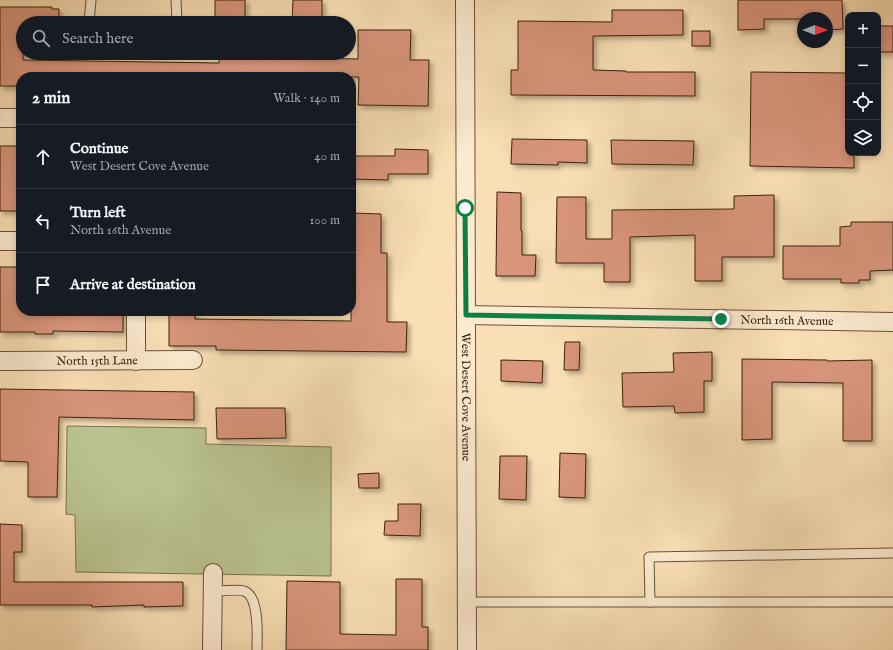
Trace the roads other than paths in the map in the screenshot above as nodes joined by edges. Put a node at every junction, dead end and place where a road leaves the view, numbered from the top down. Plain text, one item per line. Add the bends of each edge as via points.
1 (91, 0) edge
2 (176, 0) edge
3 (465, 0) edge
4 (90, 16) edge
5 (177, 16) edge
6 (0, 118) edge
7 (16, 118) edge
8 (0, 241) edge
9 (16, 241) edge
10 (466, 315) junction
11 (136, 316) edge
12 (893, 322) edge
13 (193, 360) dead end
14 (0, 361) edge
15 (136, 361) junction
16 (893, 553) edge
17 (213, 573) dead end
18 (213, 591) junction
19 (467, 602) junction
20 (650, 602) junction
21 (893, 602) edge
22 (212, 650) edge
23 (257, 650) edge
24 (467, 650) edge

1 - 4 lane
2 - 5 lane
3 - 10 street, West Desert Cove Avenue
6 - 7 street
8 - 9 street
10 - 12 street, North 16th Avenue
10 - 19 street, West Desert Cove Avenue
11 - 15 street
13 - 15 street, North 15th Lane
14 - 15 street, North 15th Lane
16 - 20 lane via 649,557
17 - 18 street
18 - 22 street
18 - 23 lane via 244,591 250,595 256,616
19 - 20 lane
19 - 24 street, West Desert Cove Avenue
20 - 21 lane

